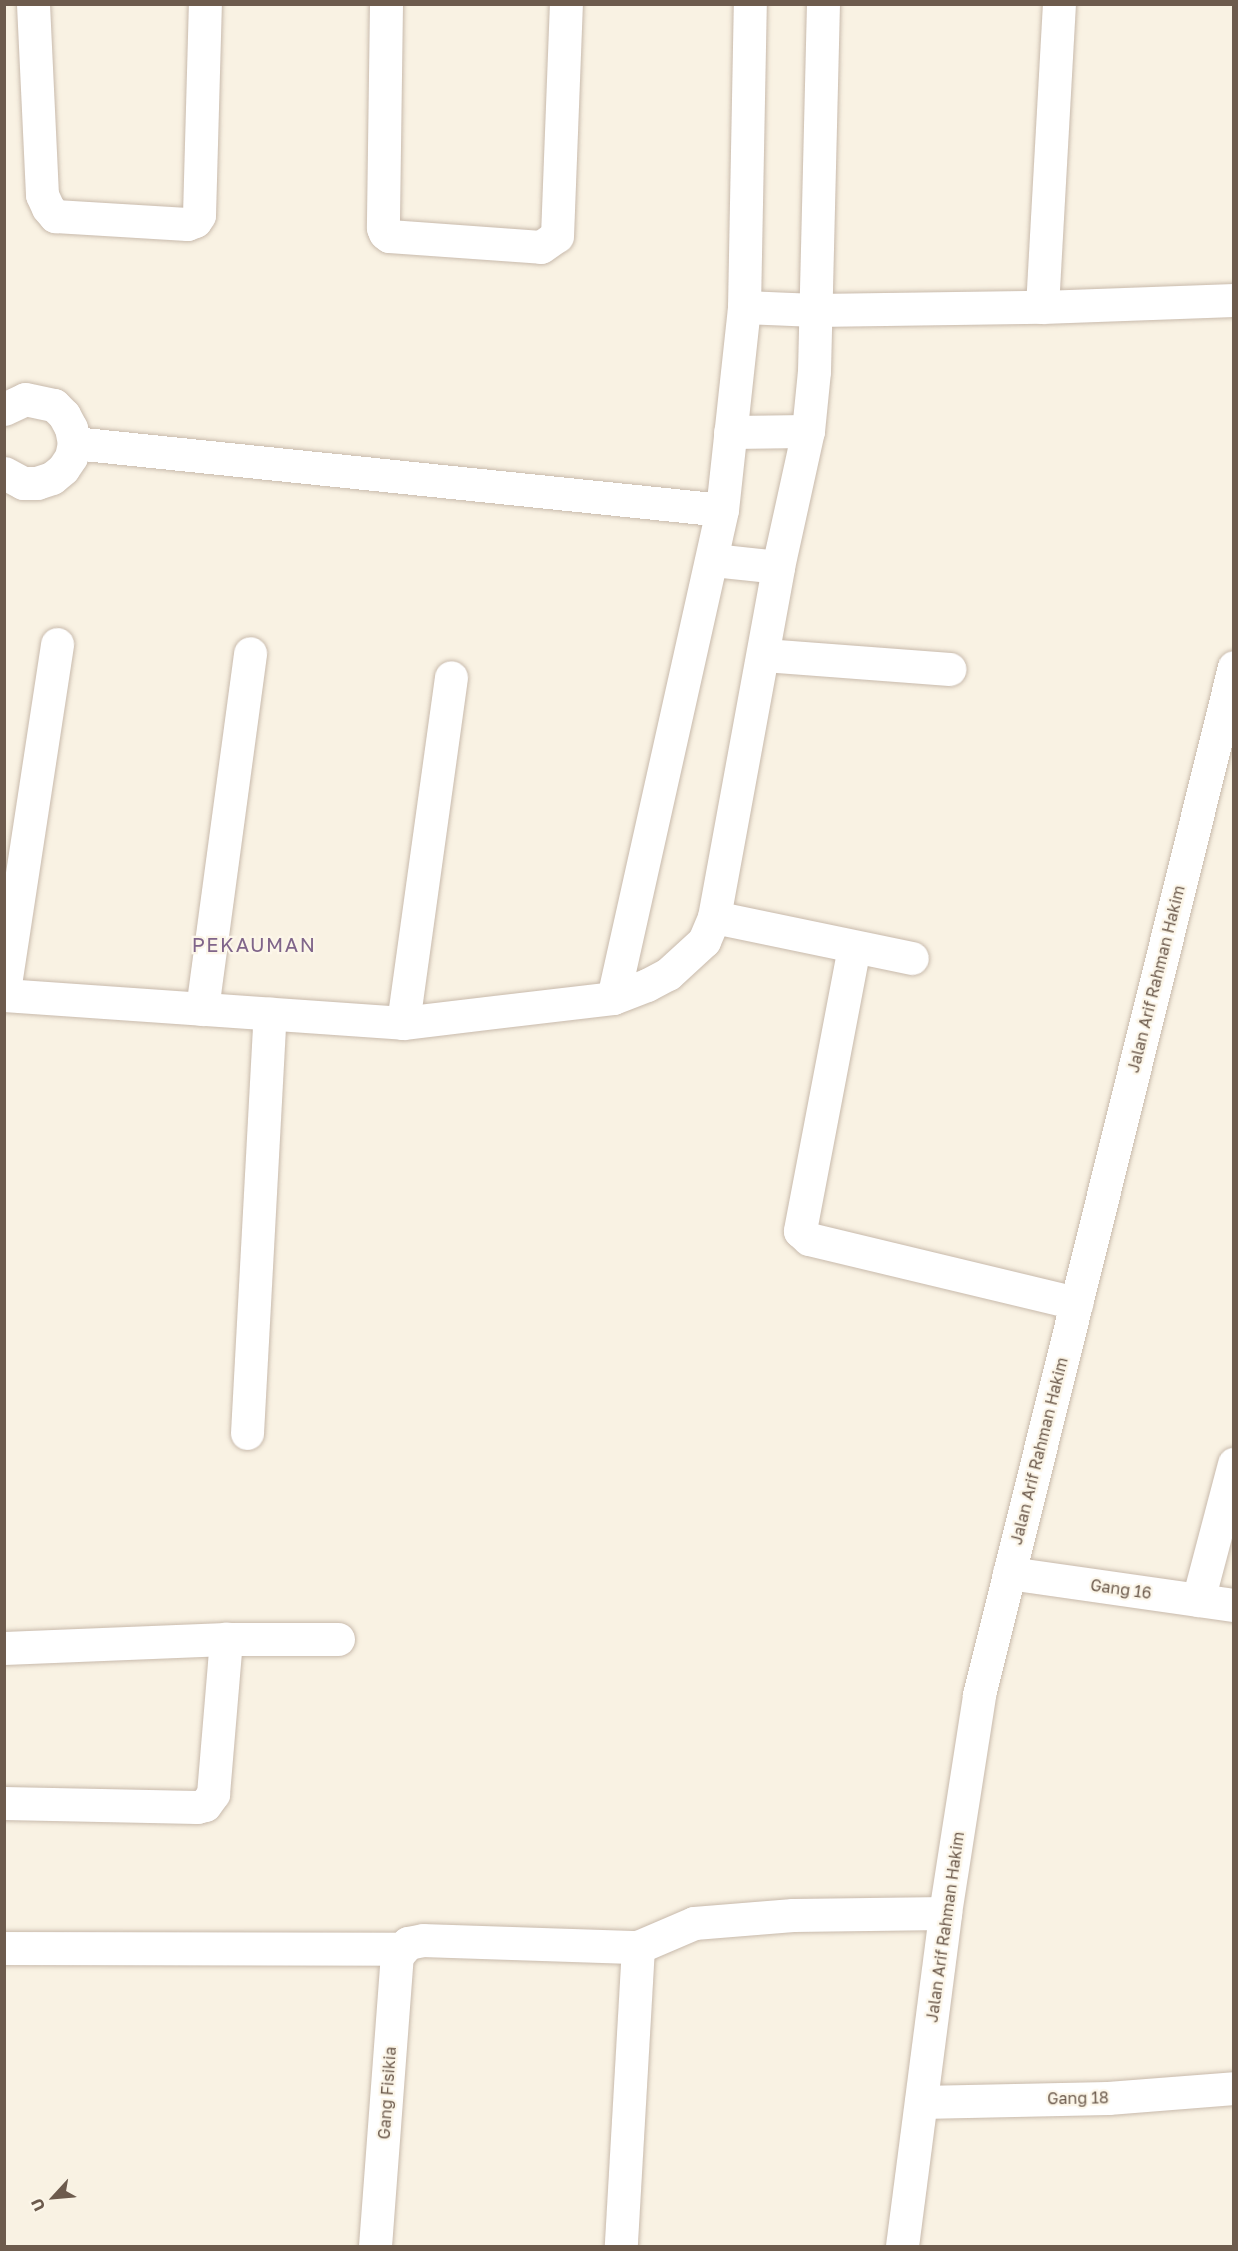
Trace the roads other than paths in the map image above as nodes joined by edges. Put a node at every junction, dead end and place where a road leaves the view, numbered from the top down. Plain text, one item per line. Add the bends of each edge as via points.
1 (33, 4) edge
2 (205, 4) edge
3 (386, 4) edge
4 (566, 4) edge
5 (750, 4) edge
6 (824, 4) edge
7 (1059, 4) edge
8 (1233, 300) edge
9 (744, 307) junction
10 (1042, 307) junction
11 (815, 310) junction
12 (4, 409) edge
13 (808, 430) junction
14 (730, 432) junction
15 (74, 442) junction
16 (4, 473) edge
17 (722, 510) junction
18 (713, 560) junction
19 (778, 567) junction
20 (57, 644) dead end
21 (250, 653) dead end
22 (764, 655) junction
23 (1233, 667) edge
24 (949, 669) dead end
25 (451, 677) dead end
26 (714, 917) junction
27 (854, 947) junction
28 (912, 958) dead end
29 (4, 991) edge
30 (4, 995) edge
31 (613, 998) junction
32 (202, 1009) junction
33 (270, 1014) junction
34 (403, 1023) junction
35 (1076, 1303) junction
36 (247, 1433) dead end
37 (1233, 1464) edge
38 (1009, 1573) junction
39 (1198, 1600) junction
40 (1233, 1605) edge
41 (226, 1639) junction
42 (338, 1639) dead end
43 (4, 1648) edge
44 (4, 1803) edge
45 (945, 1913) junction
46 (405, 1946) junction
47 (638, 1947) junction
48 (4, 1948) edge
49 (1233, 2088) edge
50 (921, 2102) junction
51 (375, 2247) edge
52 (621, 2247) edge
53 (902, 2247) edge

1 - 2 street via 42,195 48,208 55,216 187,224 199,215
3 - 4 street via 385,233 541,247 557,236
5 - 9 street
6 - 11 street
7 - 10 street
8 - 10 street
9 - 11 street
9 - 14 street
10 - 11 street
11 - 13 street
12 - 15 street via 25,399 54,405 64,415
13 - 14 street
13 - 19 street
14 - 17 street
15 - 16 street via 71,457 52,478 23,483
15 - 17 street
17 - 18 street
18 - 19 street
18 - 31 street
19 - 22 street
20 - 29 street
21 - 32 street
22 - 24 street
22 - 26 street
23 - 35 street, Jalan Arif Rahman Hakim
25 - 34 street
26 - 27 street
26 - 31 street via 704,941 687,959 647,985
27 - 28 street
27 - 35 street via 800,1231 809,1239
30 - 32 street
31 - 34 street
32 - 33 street
33 - 34 street
33 - 36 street
35 - 38 street, Jalan Arif Rahman Hakim
37 - 39 street
38 - 39 street, Gang 16
38 - 45 street, Jalan Arif Rahman Hakim via 979,1695
39 - 40 street, Gang 16
41 - 42 street
41 - 43 street
41 - 44 street via 213,1794 205,1805
45 - 47 street via 793,1914 694,1923
45 - 50 street, Jalan Arif Rahman Hakim
46 - 47 street via 423,1940
46 - 48 street
46 - 51 street, Gang Fisikia via 397,1956
47 - 52 street
49 - 50 street, Gang 18 via 1108,2098
50 - 53 street, Jalan Arif Rahman Hakim

